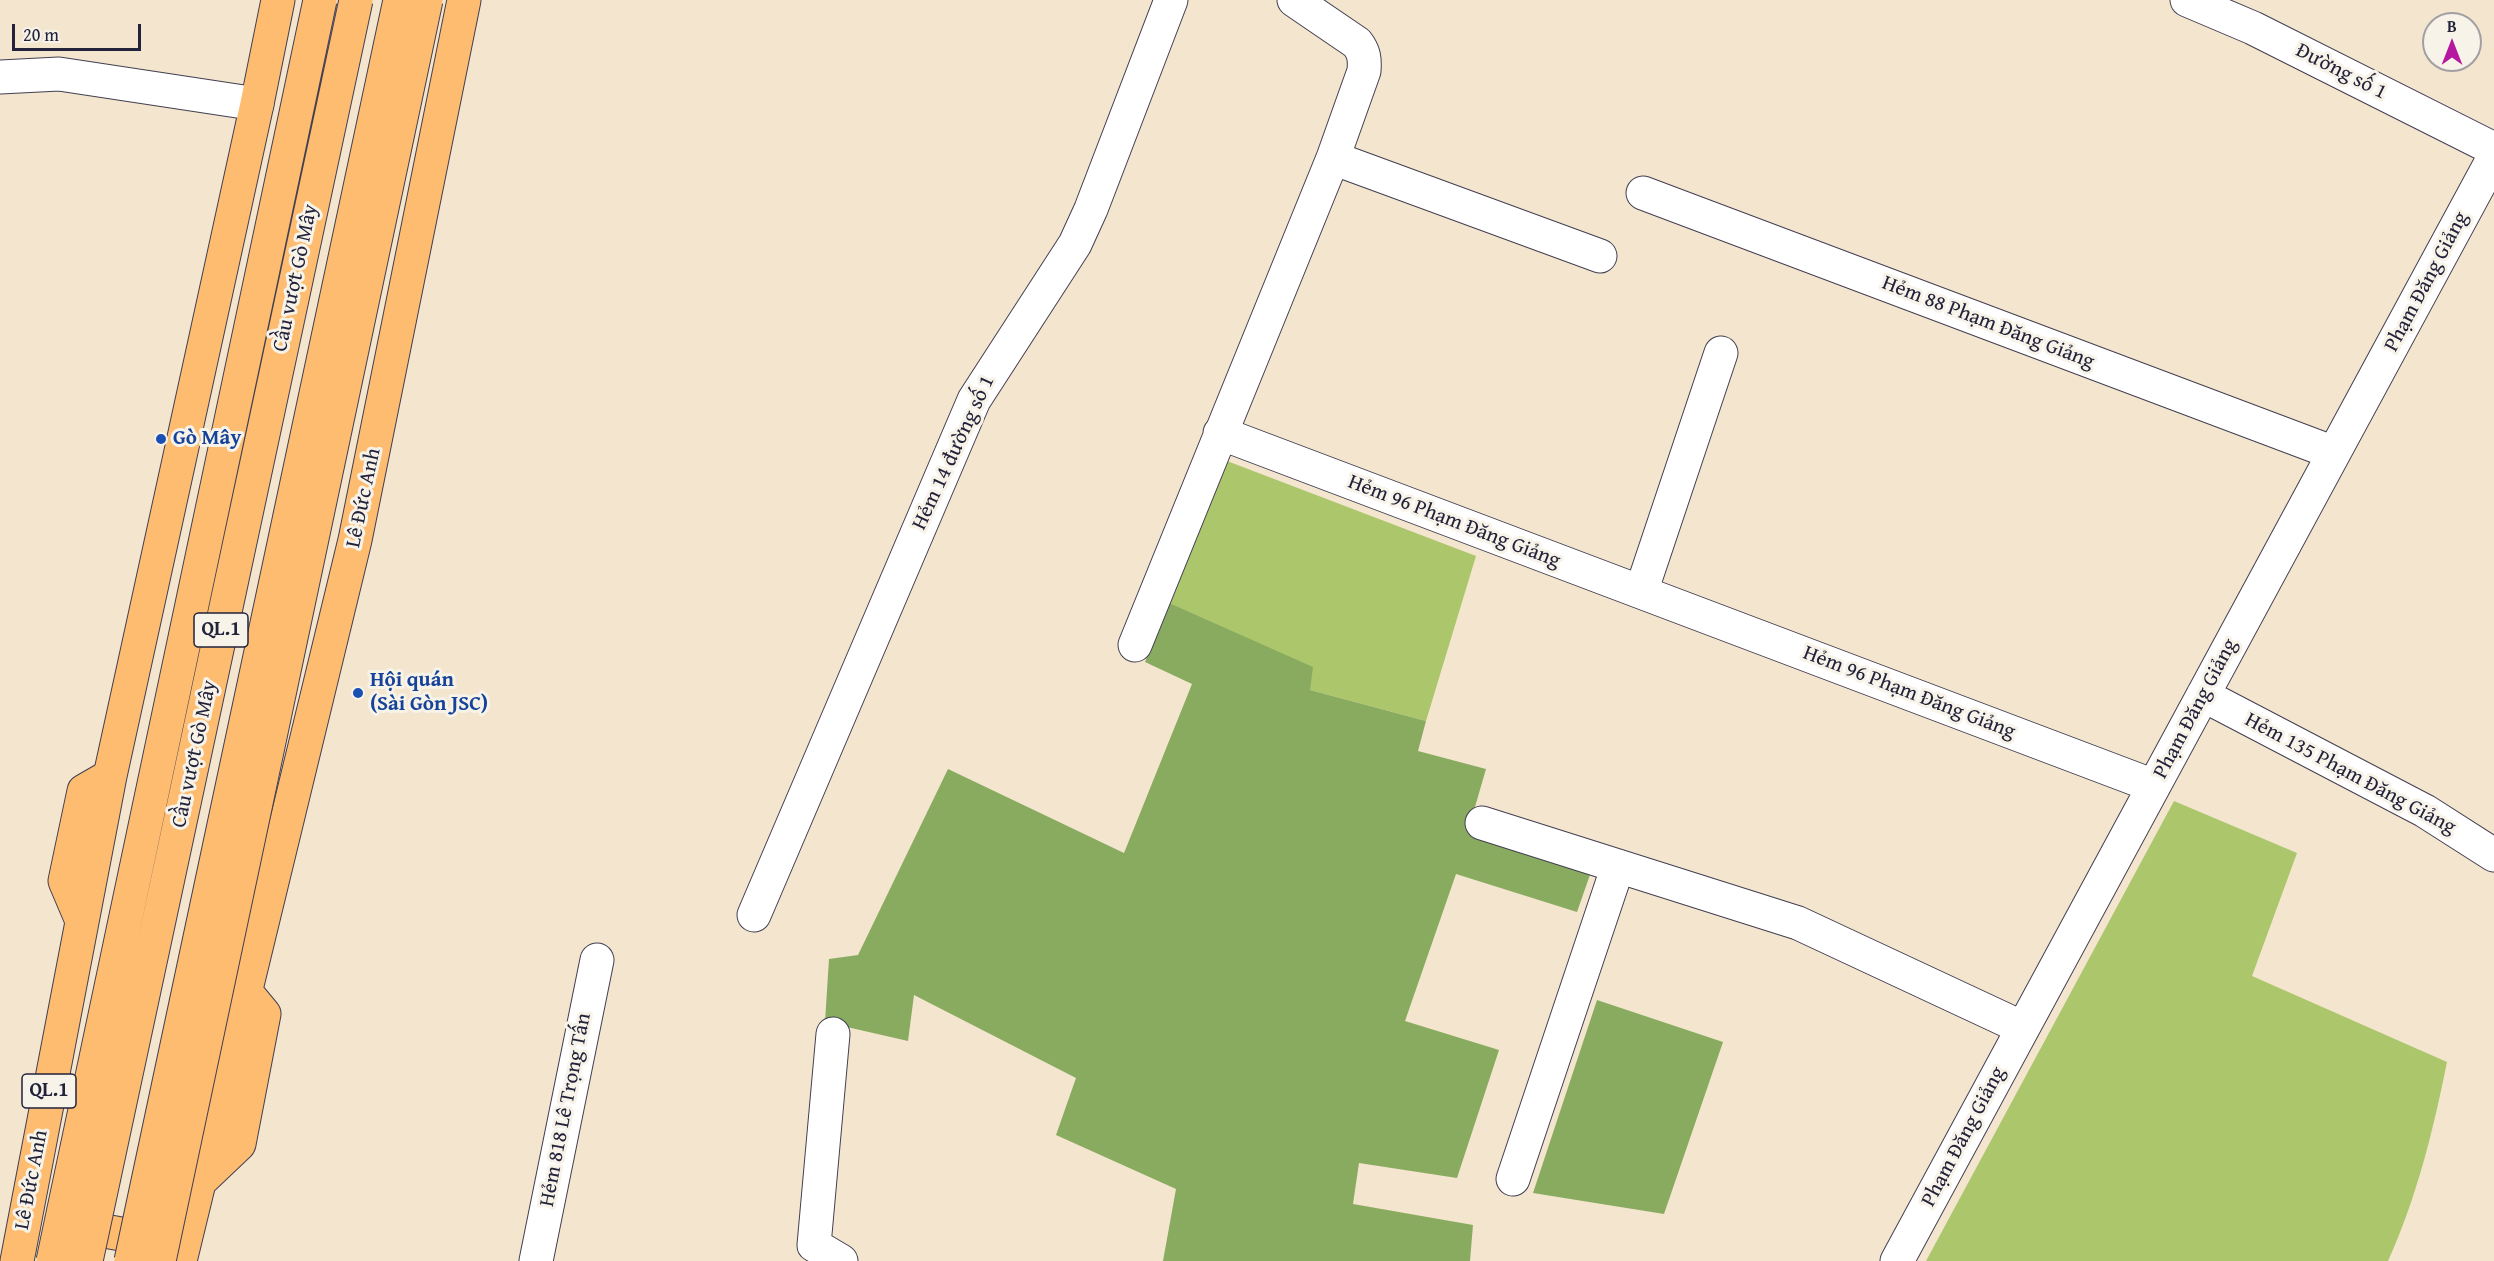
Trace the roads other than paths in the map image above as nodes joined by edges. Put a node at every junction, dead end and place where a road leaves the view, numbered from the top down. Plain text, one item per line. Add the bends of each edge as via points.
1 (278, 0) edge
2 (320, 0) edge
3 (356, 0) edge
4 (400, 0) edge
5 (426, 0) edge
6 (464, 0) edge
7 (1171, 0) edge
8 (1294, 0) edge
9 (2187, 0) edge
10 (0, 77) edge
11 (257, 104) junction
12 (2494, 149) edge
13 (2494, 157) edge
14 (1333, 158) junction
15 (1643, 193) dead end
16 (1600, 256) dead end
17 (1721, 353) dead end
18 (1220, 433) junction
19 (2334, 453) junction
20 (1641, 592) junction
21 (1135, 645) dead end
22 (2204, 695) junction
23 (2154, 786) junction
24 (1482, 824) dead end
25 (2494, 855) edge
26 (1617, 866) junction
27 (754, 915) dead end
28 (597, 960) dead end
29 (2023, 1028) junction
30 (833, 1034) dead end
31 (1513, 1179) dead end
32 (26, 1216) junction
33 (174, 1256) edge
34 (17, 1261) edge
35 (53, 1261) edge
36 (86, 1261) edge
37 (131, 1261) edge
38 (536, 1261) edge
39 (841, 1261) edge
40 (1897, 1261) edge

1 - 11 highway, Lê Đức Anh / QL.1
2 - 35 highway, Cầu vượt Gò Mây / QL.1, bridge
3 - 36 highway, Cầu vượt Gò Mây / QL.1, bridge
4 - 37 highway, Cầu vượt Gò Mây / QL.1, bridge
5 - 33 highway, bridge
6 - 33 highway, Lê Đức Anh via 356,540 199,1182
7 - 27 street, Hẻm 14 đường số 1 via 1091,209 1075,244 975,400
8 - 14 street via 1350,35 1363,51 1364,71
9 - 12 street, Đường số 1 via 2253,28
10 - 11 street via 59,74
11 - 32 highway, Lê Đức Anh / QL.1 via 110,776 84,791 65,881 82,921
13 - 19 street, Phạm Đăng Giảng
14 - 16 street
14 - 18 street
15 - 19 street, Hẻm 88 Phạm Đăng Giảng
17 - 20 street
18 - 20 street, Hẻm 96 Phạm Đăng Giảng
18 - 21 street
19 - 22 street, Phạm Đăng Giảng
20 - 23 street, Hẻm 96 Phạm Đăng Giảng
22 - 23 street, Phạm Đăng Giảng
22 - 25 street, Hẻm 135 Phạm Đăng Giảng via 2425,811
23 - 29 street, Phạm Đăng Giảng
24 - 26 street
26 - 29 street via 1798,923
26 - 31 street
28 - 38 street, Hẻm 818 Lê Trọng Tấn
29 - 40 street, Phạm Đăng Giảng
30 - 39 street via 814,1245
32 - 33 highway
32 - 34 highway, Lê Đức Anh / QL.1

